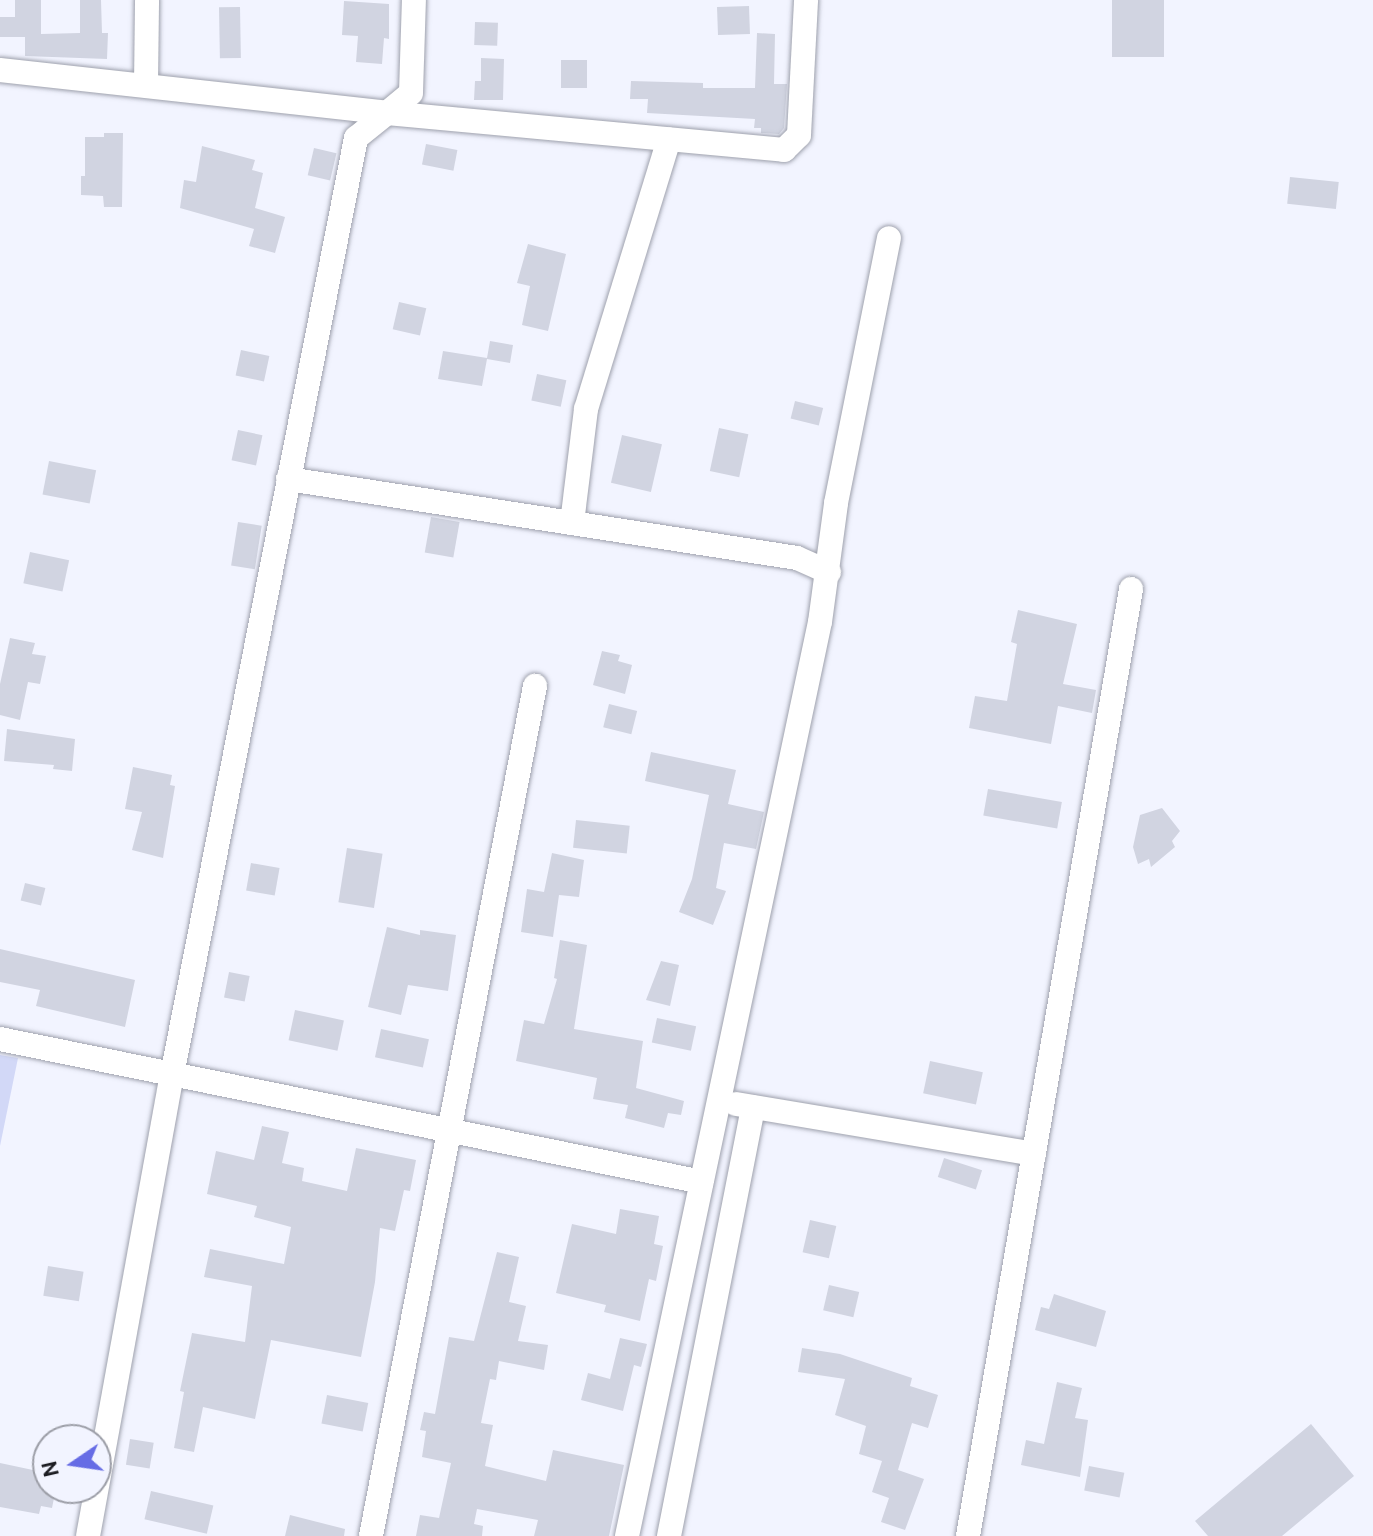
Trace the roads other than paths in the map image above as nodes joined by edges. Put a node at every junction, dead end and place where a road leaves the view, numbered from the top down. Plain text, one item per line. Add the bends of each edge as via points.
1 (147, 0) edge
2 (414, 0) edge
3 (806, 0) edge
4 (0, 70) edge
5 (146, 85) junction
6 (387, 113) junction
7 (669, 139) junction
8 (889, 238) dead end
9 (288, 479) junction
10 (572, 523) junction
11 (829, 572) junction
12 (1131, 589) dead end
13 (535, 686) dead end
14 (0, 1039) edge
15 (172, 1075) junction
16 (719, 1102) junction
17 (753, 1107) junction
18 (449, 1132) junction
19 (1034, 1154) junction
20 (702, 1182) junction
21 (88, 1536) edge
22 (371, 1536) edge
23 (627, 1536) edge
24 (669, 1536) edge
25 (968, 1536) edge

1 - 5 street
2 - 6 street via 411,93
3 - 7 street via 799,135 784,150
4 - 5 street
5 - 6 street
6 - 7 street
6 - 9 street via 356,138
7 - 10 street via 586,409
8 - 11 street via 836,503
9 - 10 street
9 - 15 street
10 - 11 street via 797,558
11 - 16 street
12 - 19 street
13 - 18 street
14 - 15 street
15 - 18 street
15 - 21 street
16 - 17 street
16 - 20 street
17 - 19 street
17 - 24 street
18 - 20 street
18 - 22 street
19 - 25 street
20 - 23 street

